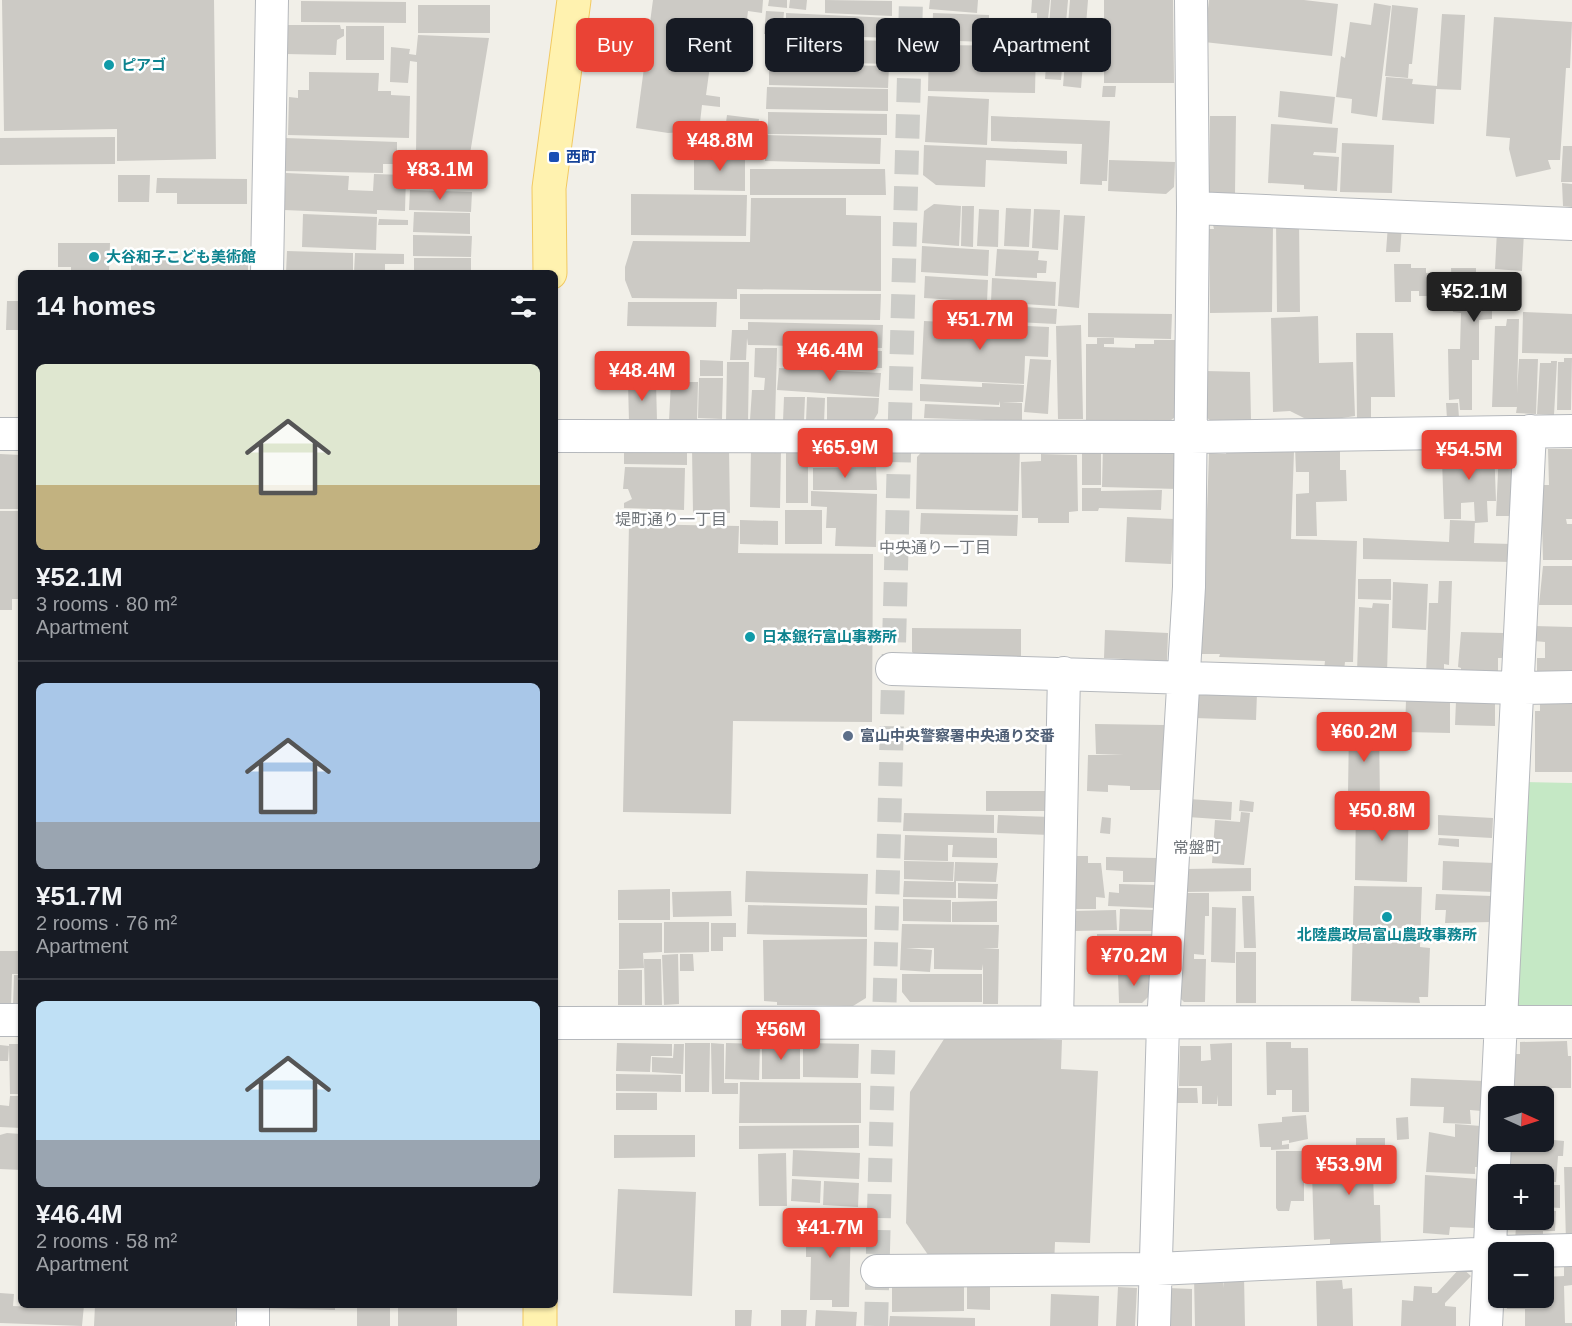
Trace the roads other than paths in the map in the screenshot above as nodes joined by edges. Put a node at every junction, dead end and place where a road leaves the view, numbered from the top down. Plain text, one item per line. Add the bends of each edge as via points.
1 (272, 0) edge
2 (574, 0) edge
3 (1191, 0) edge
4 (1193, 208) junction
5 (1572, 224) edge
6 (267, 270) edge
7 (550, 270) edge
8 (1530, 431) junction
9 (1572, 431) edge
10 (0, 434) edge
11 (18, 434) edge
12 (558, 436) edge
13 (1191, 437) junction
14 (892, 669) dead end
15 (1064, 673) junction
16 (1183, 679) junction
17 (1572, 687) edge
18 (1518, 688) junction
19 (0, 1020) edge
20 (18, 1020) edge
21 (1502, 1021) junction
22 (1057, 1022) junction
23 (1572, 1022) edge
24 (558, 1023) edge
25 (1163, 1024) junction
26 (1496, 1242) edge
27 (1572, 1250) edge
28 (1554, 1251) edge
29 (1488, 1253) edge
30 (1157, 1269) junction
31 (877, 1271) dead end
32 (253, 1308) edge
33 (540, 1308) edge
34 (1488, 1308) edge
35 (253, 1326) edge
36 (540, 1326) edge
37 (1155, 1326) edge
38 (1486, 1326) edge

1 - 6 street
2 - 7 main road via 549,188
3 - 4 street
4 - 5 street
4 - 13 street
8 - 9 street
8 - 13 street
8 - 18 street
10 - 11 street
12 - 13 street
13 - 16 street
14 - 15 street
15 - 16 street
15 - 22 street
16 - 18 street
16 - 25 street
17 - 18 street
18 - 21 street
19 - 20 street
21 - 23 street
21 - 25 street
21 - 26 street
22 - 24 street
22 - 25 street
25 - 30 street
27 - 28 street
29 - 30 street
30 - 31 street
30 - 37 street
32 - 35 street
33 - 36 main road
34 - 38 street

